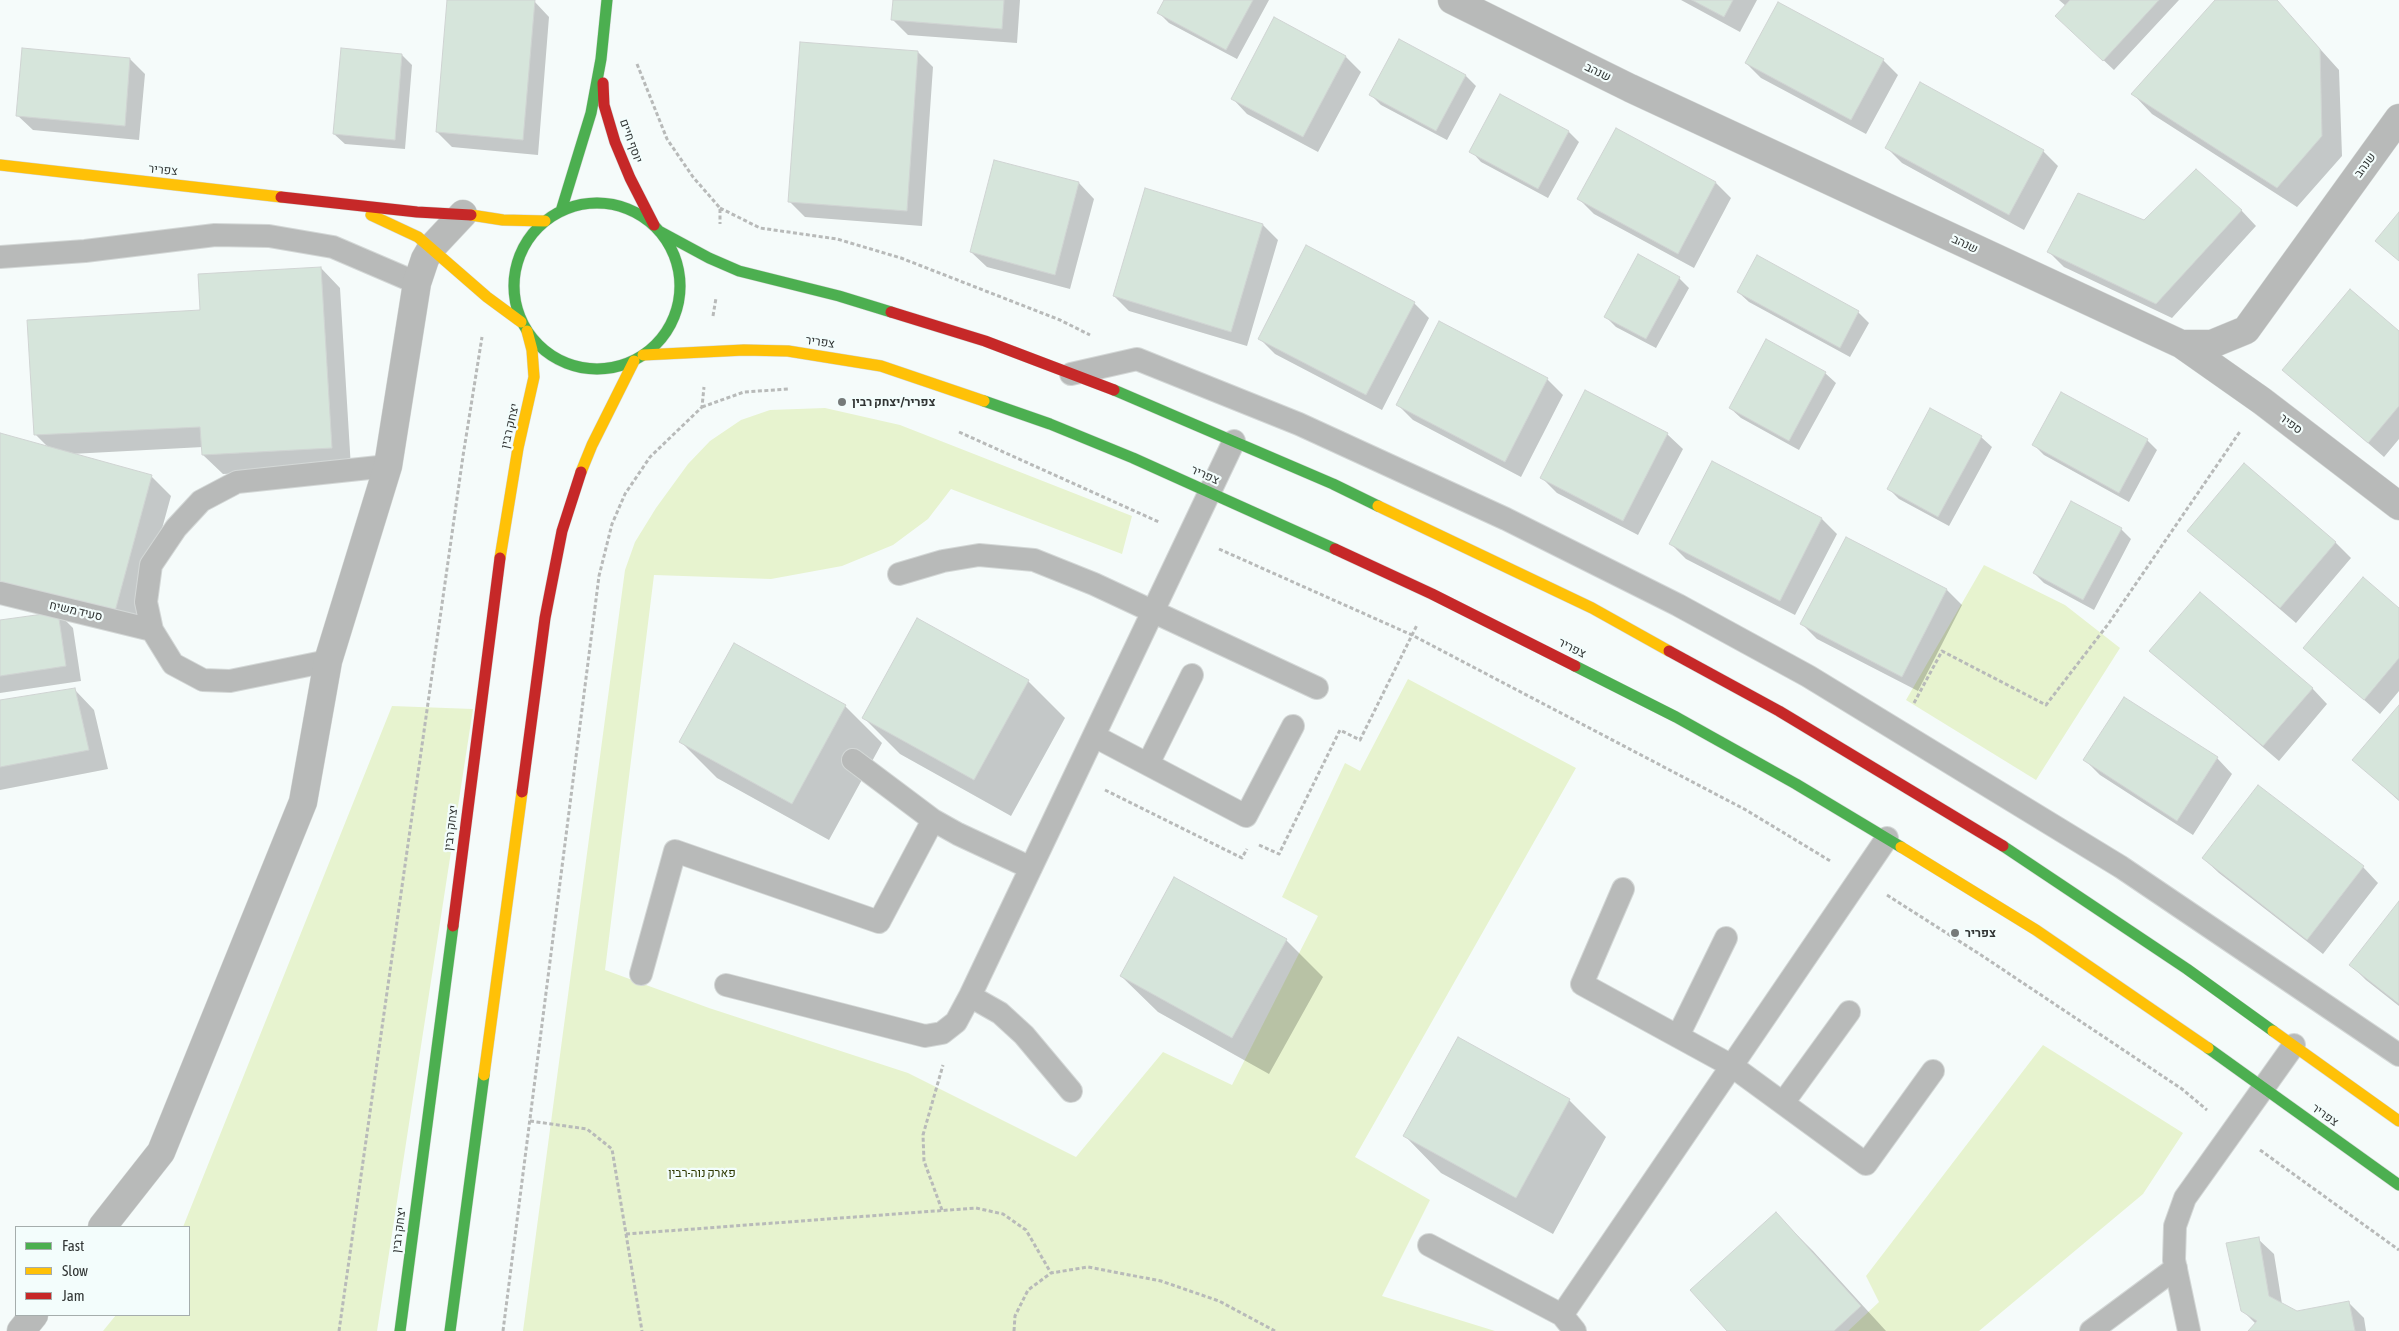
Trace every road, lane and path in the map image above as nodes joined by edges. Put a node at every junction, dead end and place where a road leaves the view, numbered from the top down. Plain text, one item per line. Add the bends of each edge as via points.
1 (607, 0) edge
2 (1452, 0) edge
3 (601, 59) junction
4 (635, 59) dead end
5 (2399, 118) edge
6 (0, 165) edge
7 (324, 202) junction
8 (720, 208) junction
9 (561, 211) junction
10 (463, 214) junction
11 (545, 221) junction
12 (657, 228) junction
13 (432, 247) junction
14 (0, 257) edge
15 (721, 262) junction
16 (417, 283) junction
17 (487, 297) junction
18 (524, 326) junction
19 (2181, 344) junction
20 (707, 352) junction
21 (638, 358) junction
22 (1138, 359) junction
23 (1071, 374) junction
24 (790, 389) dead end
25 (2262, 401) junction
26 (702, 407) junction
27 (953, 429) dead end
28 (1234, 441) junction
29 (388, 466) junction
30 (1210, 492) junction
31 (2399, 506) edge
32 (1189, 536) junction
33 (899, 574) dead end
34 (0, 593) edge
35 (1153, 611) junction
36 (152, 630) junction
37 (328, 661) junction
38 (1192, 674) dead end
39 (1317, 688) dead end
40 (1293, 726) dead end
41 (1899, 731) junction
42 (1094, 736) junction
43 (853, 760) dead end
44 (1148, 764) junction
45 (933, 820) junction
46 (1887, 838) junction
47 (1030, 868) junction
48 (1860, 878) junction
49 (1623, 890) dead end
50 (1726, 938) dead end
51 (641, 974) dead end
52 (726, 985) dead end
53 (970, 996) junction
54 (1849, 1012) dead end
55 (956, 1022) junction
56 (1678, 1036) junction
57 (2294, 1045) junction
58 (2399, 1055) edge
59 (1732, 1066) junction
60 (1933, 1071) dead end
61 (2264, 1088) junction
62 (1070, 1091) dead end
63 (1783, 1103) junction
64 (530, 1121) junction
65 (2399, 1121) edge
66 (2233, 1131) junction
67 (2399, 1185) edge
68 (942, 1210) junction
69 (103, 1226) edge
70 (626, 1234) junction
71 (1429, 1245) dead end
72 (2399, 1250) edge
73 (2176, 1268) junction
74 (1051, 1273) junction
75 (33, 1316) edge
76 (1569, 1323) edge
77 (21, 1331) edge
78 (339, 1331) edge
79 (400, 1331) edge
80 (450, 1331) edge
81 (504, 1331) edge
82 (642, 1331) edge
83 (1014, 1331) edge
84 (1275, 1331) edge
85 (2091, 1331) edge
86 (2189, 1331) edge

1 - 3 street, יוסף חיים
2 - 19 street, שנהב via 1630,88
3 - 9 street, יוסף חיים via 585,137
3 - 12 street, יוסף חיים via 604,105 615,142
4 - 8 path via 667,139 693,177
5 - 19 street, שנהב via 2246,330 2212,344
6 - 7 street, צפריר
7 - 10 street, צפריר
7 - 13 street, צפריר via 380,218
8 - 15 path
8 - 22 path via 760,228 837,239 900,258 1060,320
9 - 11 street
9 - 12 street via 587,202 606,202 640,215
10 - 11 street, צפריר via 503,220
10 - 13 street
11 - 18 street via 536,227 524,244 517,262 514,302
12 - 15 street
12 - 21 street via 675,256 680,274 680,297 674,319 664,336
13 - 16 street
13 - 17 street, צפריר
14 - 16 lane via 85,251 215,235 269,236 333,247
15 - 20 path
15 - 23 street via 739,271 840,296 985,341
16 - 29 street
17 - 18 street, צפריר
17 - 78 path
18 - 21 street via 544,350 569,364 597,370
18 - 79 street, יצחק רבין via 532,350 534,377 518,448 500,560
19 - 25 street, ספיר
20 - 21 street, צפריר
20 - 26 path
20 - 30 street, צפריר via 788,351 881,366 1050,424
21 - 80 street via 592,445 574,490 562,531 545,618
22 - 23 lane
22 - 41 lane via 1299,424 1506,519 1696,615 1808,676
23 - 28 street
24 - 26 path via 744,392
25 - 31 street, ספיר
25 - 41 path via 2109,623 2046,705 1942,651
26 - 64 path via 650,457 625,494 612,524 599,576
27 - 32 path
28 - 30 lane
28 - 57 street via 1525,575 1778,711 2000,843
29 - 36 lane via 236,482 201,501 176,528 151,565 146,602
29 - 37 street
30 - 32 lane
30 - 46 street, צפריר via 1432,594 1580,667 1676,717
32 - 35 lane
32 - 48 path via 1412,635 1746,810
33 - 35 lane via 979,555 1034,560
34 - 36 lane, סעיד משיח
35 - 39 lane
35 - 42 lane
36 - 37 lane via 174,664 203,680 230,681
37 - 69 street via 303,802 161,1152
38 - 44 lane
40 - 44 lane via 1246,816
41 - 58 lane via 2121,867
42 - 44 lane
42 - 47 lane
43 - 45 lane
45 - 47 lane
45 - 51 lane via 880,922 675,851
46 - 48 lane
46 - 61 street, צפריר via 2036,930
47 - 53 lane
48 - 59 lane
48 - 66 path via 2174,1084
49 - 56 lane via 1582,984
50 - 56 lane
52 - 55 lane via 924,1036 942,1033
53 - 55 lane
53 - 62 lane via 1000,1014 1024,1035
54 - 63 lane
55 - 68 path via 923,1135 924,1161
56 - 59 lane
57 - 61 lane
57 - 65 street
59 - 63 lane
59 - 76 lane
60 - 63 lane via 1866,1164
61 - 66 lane
61 - 67 street, צפריר
64 - 70 path via 587,1129 612,1149
64 - 81 path
66 - 72 path
66 - 73 lane via 2185,1198 2175,1226
68 - 70 path
68 - 74 path via 976,1208 1003,1214 1026,1230
70 - 82 path
71 - 76 lane
73 - 85 lane
73 - 86 lane
74 - 83 path via 1028,1290 1015,1316
74 - 84 path via 1088,1267 1161,1281 1219,1301
75 - 77 street

